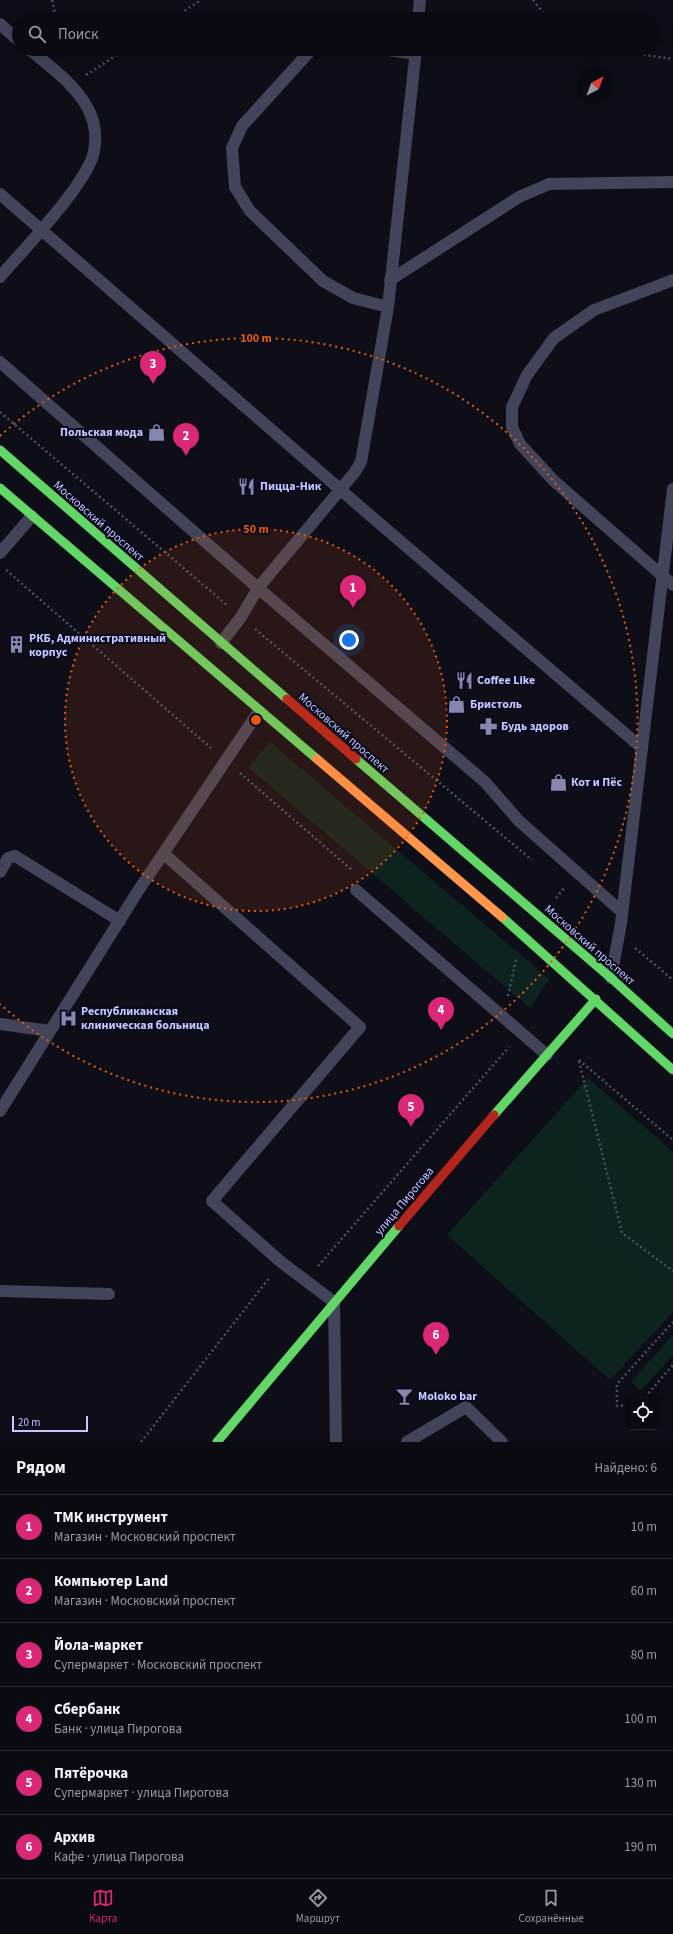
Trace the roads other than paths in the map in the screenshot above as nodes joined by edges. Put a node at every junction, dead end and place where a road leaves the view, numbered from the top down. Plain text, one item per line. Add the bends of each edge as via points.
1 (420, 0) edge
2 (419, 12) edge
3 (0, 24) edge
4 (12, 35) edge
5 (37, 56) edge
6 (306, 56) edge
7 (416, 56) edge
8 (673, 182) edge
9 (0, 194) edge
10 (40, 230) junction
11 (0, 277) edge
12 (390, 280) junction
13 (673, 280) edge
14 (388, 307) junction
15 (0, 362) edge
16 (0, 450) edge
17 (0, 488) edge
18 (673, 489) edge
19 (340, 490) junction
20 (32, 516) junction
21 (0, 553) edge
22 (663, 575) junction
23 (673, 585) edge
24 (258, 588) junction
25 (221, 643) junction
26 (259, 710) junction
27 (642, 748) junction
28 (164, 854) junction
29 (0, 872) edge
30 (356, 890) dead end
31 (622, 912) junction
32 (120, 921) junction
33 (609, 981) junction
34 (598, 996) junction
35 (0, 1024) edge
36 (50, 1031) junction
37 (673, 1034) edge
38 (547, 1055) junction
39 (673, 1070) edge
40 (0, 1111) edge
41 (0, 1291) edge
42 (109, 1294) dead end
43 (334, 1302) junction
44 (217, 1442) edge
45 (336, 1442) edge
46 (407, 1442) edge
47 (502, 1442) edge

1 - 2 lane
3 - 4 lane
5 - 10 lane via 70,85 87,107 96,130 94,152 82,178
6 - 14 lane via 242,126 232,148 236,187 250,211 323,281 353,298
7 - 12 lane
8 - 12 lane via 549,184 519,197
9 - 10 lane
10 - 11 lane
10 - 19 lane
12 - 14 lane
13 - 22 lane via 594,310 554,338 527,375 512,407 512,427 520,444 554,481
14 - 19 lane via 361,462
15 - 24 lane
16 - 25 main road, Московский проспект
17 - 20 main road
18 - 22 lane
19 - 24 lane
19 - 27 lane
20 - 21 lane
20 - 26 main road
22 - 23 lane
22 - 27 lane
24 - 25 lane via 241,617
24 - 31 lane via 485,782 519,821
25 - 33 main road, Московский проспект
26 - 28 lane
26 - 34 main road
27 - 31 lane
28 - 32 lane
28 - 43 lane via 360,1028 212,1201 281,1262
29 - 32 lane via 8,858 15,856
30 - 38 lane
31 - 33 lane
32 - 36 lane
33 - 37 main road, Московский проспект
34 - 38 main road, улица Пирогова
34 - 39 main road
35 - 36 lane
36 - 40 lane
38 - 43 main road, улица Пирогова
41 - 42 lane
43 - 44 main road, улица Пирогова
43 - 45 lane
46 - 47 lane via 466,1407

